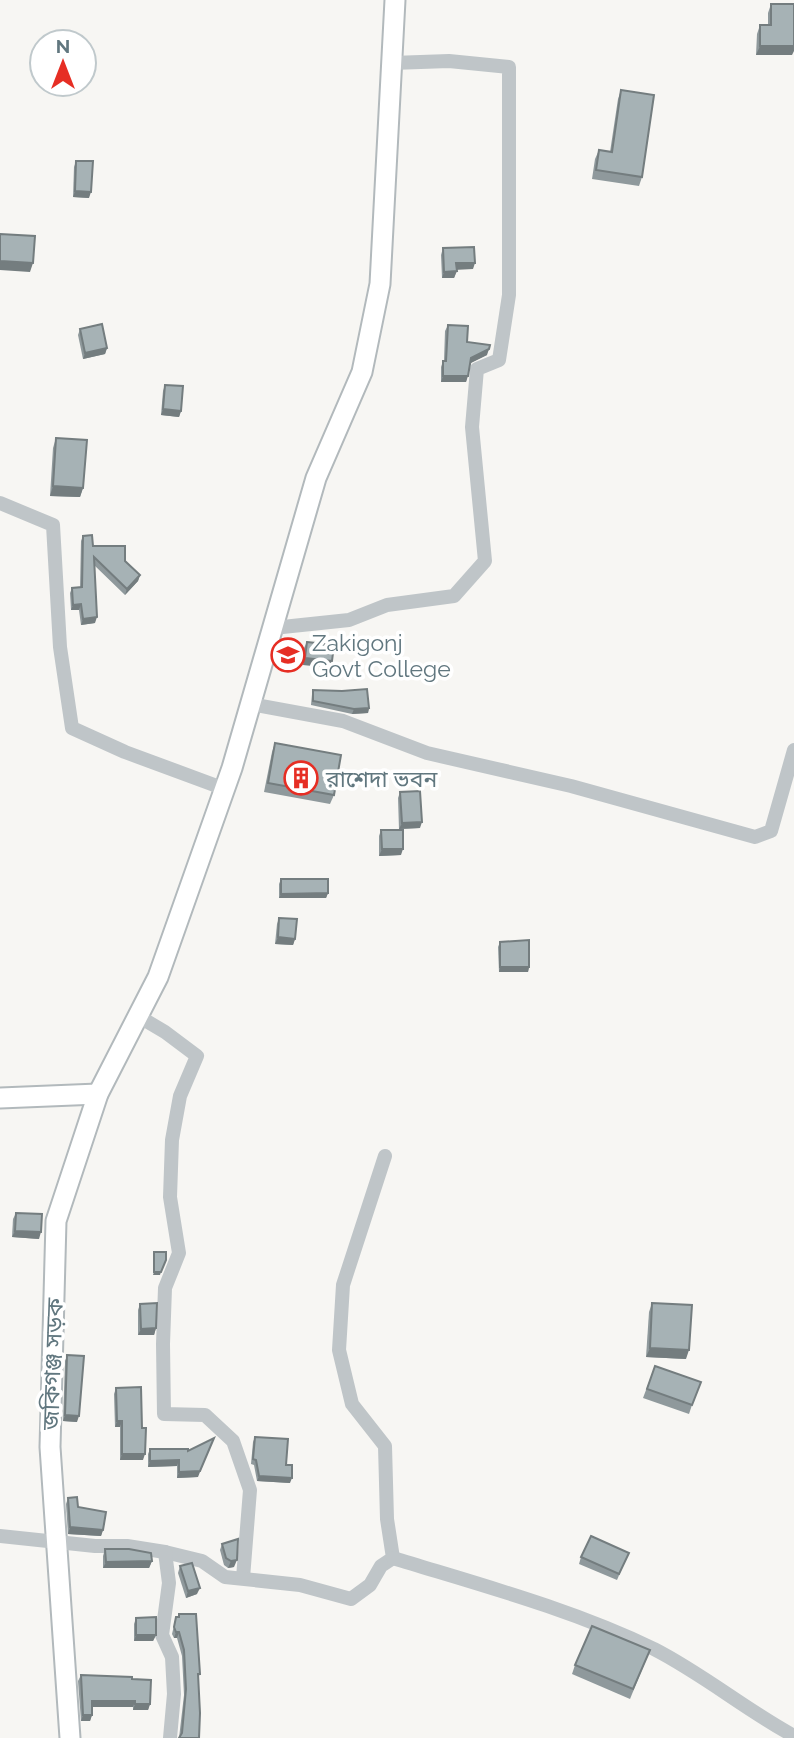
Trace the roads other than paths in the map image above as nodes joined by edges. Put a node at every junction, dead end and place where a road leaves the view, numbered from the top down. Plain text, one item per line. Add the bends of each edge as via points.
1 (395, 0) edge
2 (392, 63) junction
3 (0, 503) edge
4 (273, 628) junction
5 (251, 704) junction
6 (794, 750) edge
7 (225, 789) junction
8 (138, 1016) junction
9 (98, 1094) junction
10 (0, 1098) edge
11 (385, 1156) dead end
12 (0, 1536) edge
13 (56, 1542) junction
14 (165, 1552) junction
15 (393, 1558) junction
16 (243, 1578) junction
17 (794, 1737) edge
18 (70, 1738) edge
19 (170, 1738) edge

1 - 2 street, জকিগঞ্জ সড়ক
2 - 4 street, জকিগঞ্জ সড়ক via 380,284 362,372 316,478
2 - 4 street via 449,61 509,67 509,295 499,360 477,369 472,427 485,561 454,596 387,605 349,620
3 - 7 street via 53,525 60,647 72,729
4 - 5 street, জকিগঞ্জ সড়ক
5 - 6 street via 343,721 427,753 571,786 755,837 771,831
5 - 7 street, জকিগঞ্জ সড়ক
7 - 8 street, জকিগঞ্জ সড়ক via 158,977
8 - 9 street, জকিগঞ্জ সড়ক
8 - 16 street via 197,1056 180,1096 172,1140 170,1197 179,1253 165,1288 164,1414 205,1415 233,1441 250,1490
9 - 10 street
9 - 13 street, জকিগঞ্জ সড়ক via 56,1221 50,1447
11 - 15 street via 344,1285 340,1350 352,1404 385,1446
12 - 13 street
13 - 14 street
13 - 18 street, জকিগঞ্জ সড়ক
14 - 16 street via 202,1561 225,1577
14 - 19 street via 169,1583 162,1636 172,1657
15 - 16 street via 351,1599 300,1585
15 - 17 street via 576,1615 655,1650

